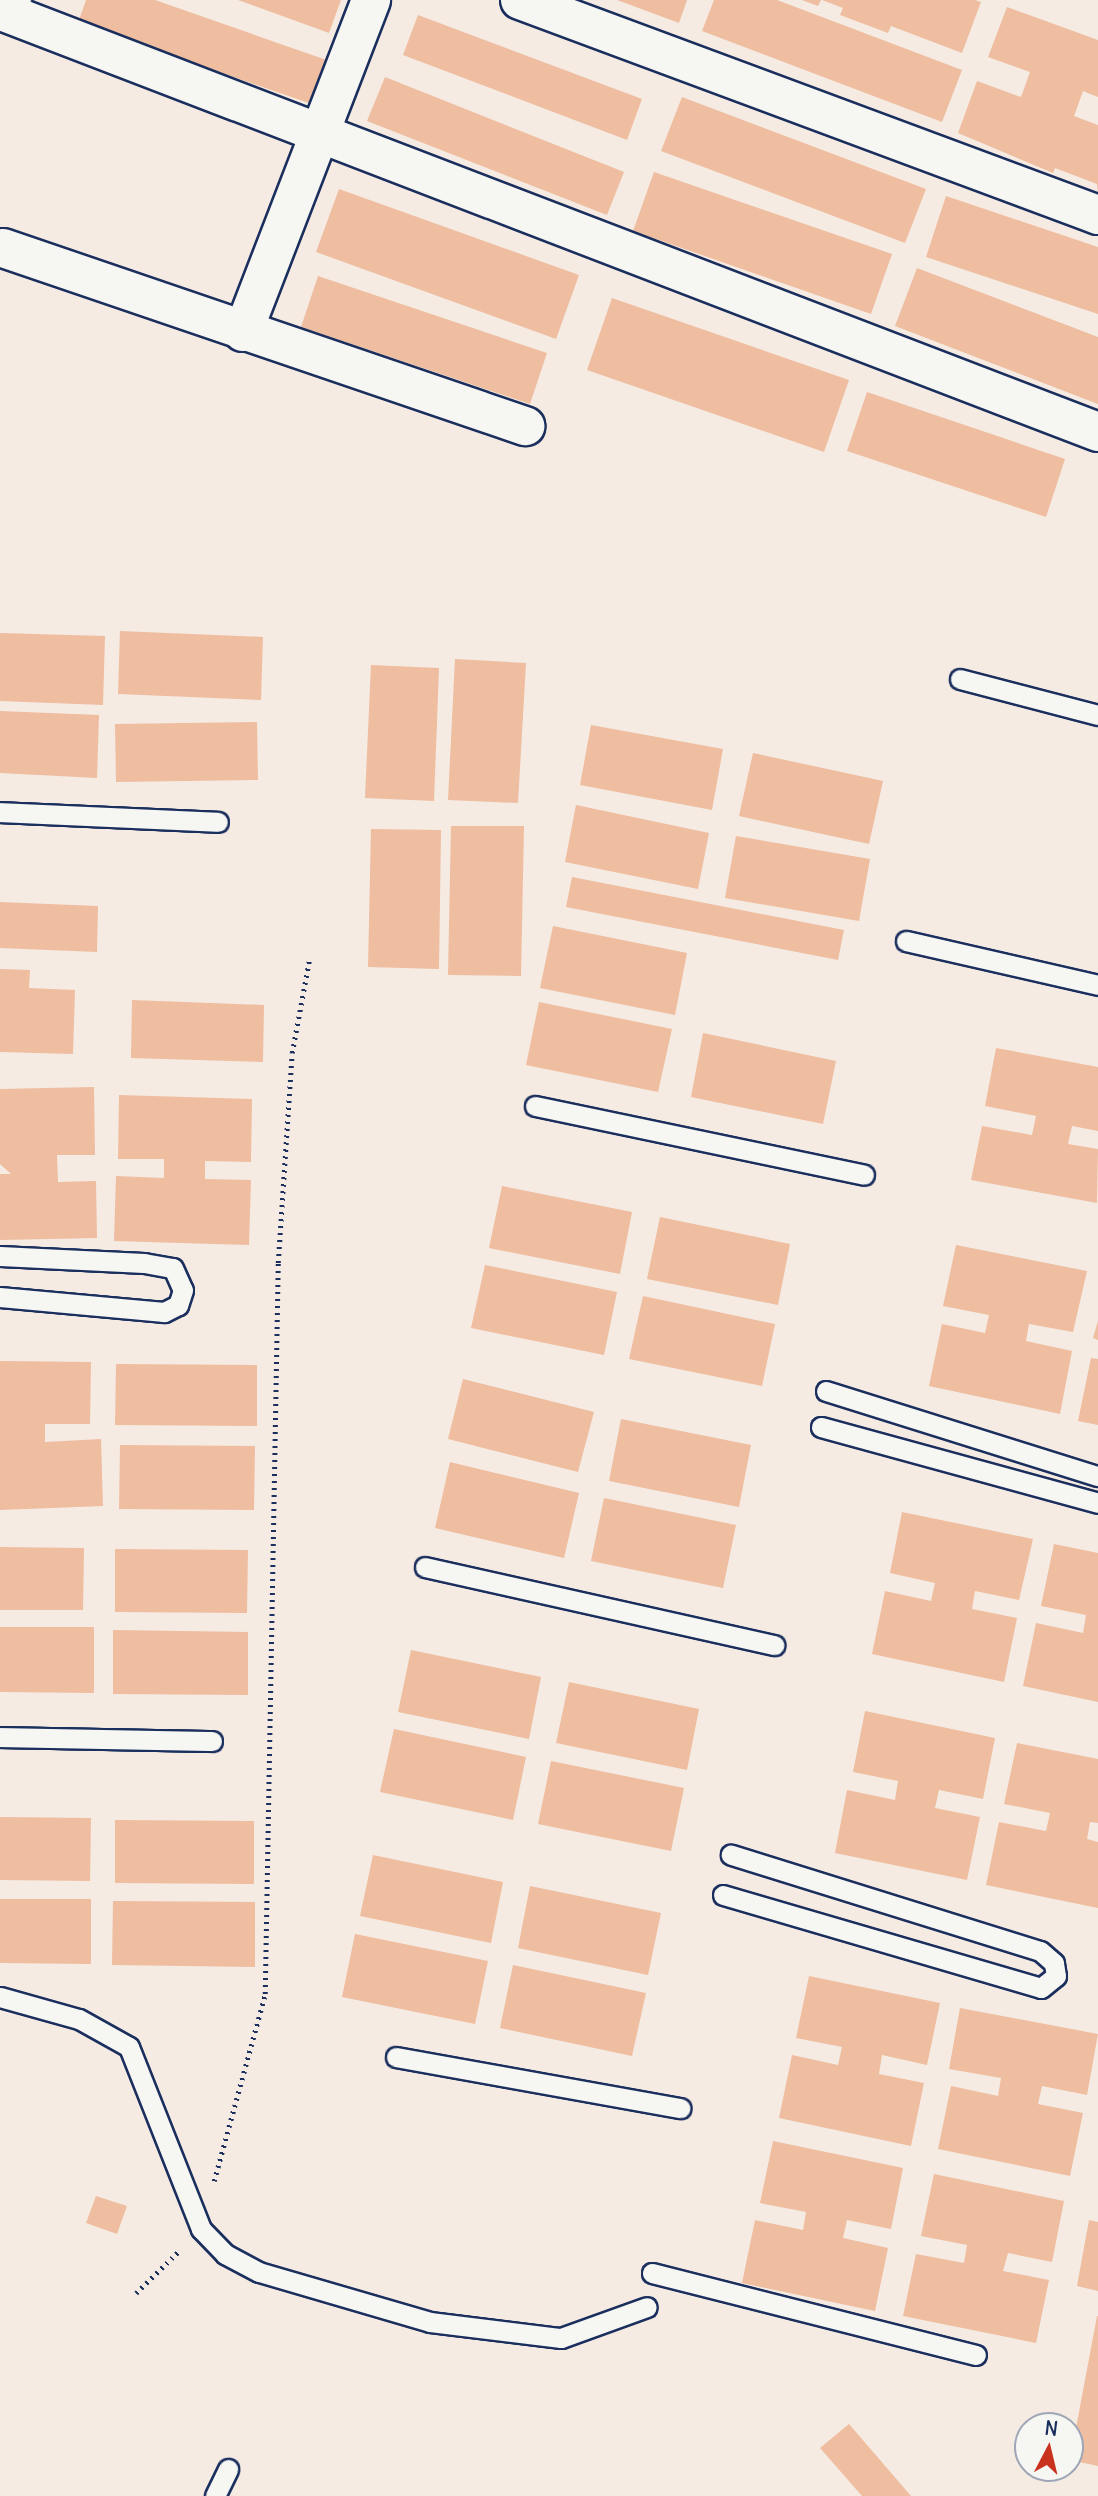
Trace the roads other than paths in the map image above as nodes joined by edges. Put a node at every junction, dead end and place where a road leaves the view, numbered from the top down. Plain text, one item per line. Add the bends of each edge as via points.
1 (371, 0) edge
2 (520, 0) edge
3 (5, 8) edge
4 (315, 134) junction
5 (1098, 215) edge
6 (3, 248) dead end
7 (243, 332) junction
8 (525, 426) dead end
9 (1098, 432) edge
10 (960, 679) dead end
11 (1098, 715) edge
12 (0, 812) edge
13 (218, 822) dead end
14 (906, 941) dead end
15 (1098, 985) edge
16 (535, 1106) dead end
17 (864, 1175) dead end
18 (0, 1256) edge
19 (0, 1297) edge
20 (826, 1391) dead end
21 (821, 1427) dead end
22 (1098, 1476) edge
23 (1098, 1503) edge
24 (425, 1567) dead end
25 (774, 1645) dead end
26 (0, 1737) edge
27 (212, 1741) dead end
28 (731, 1854) dead end
29 (723, 1895) dead end
30 (0, 1997) edge
31 (396, 2057) dead end
32 (680, 2108) dead end
33 (652, 2273) dead end
34 (648, 2307) dead end
35 (976, 2355) dead end
36 (228, 2469) dead end
37 (215, 2496) edge

1 - 4 street
2 - 5 street
3 - 4 street
4 - 7 street
4 - 9 street
6 - 7 street
7 - 8 street
10 - 11 lane
12 - 13 lane
14 - 15 lane
16 - 17 lane
18 - 19 lane via 173,1268 183,1290 178,1305 164,1312
20 - 22 lane
21 - 23 lane
24 - 25 lane
26 - 27 lane
28 - 29 lane via 1040,1951 1054,1963 1056,1976 1041,1988
30 - 34 lane via 79,2019 130,2047 201,2229 225,2254 259,2272 430,2322 561,2338
31 - 32 lane
33 - 35 lane
36 - 37 lane

